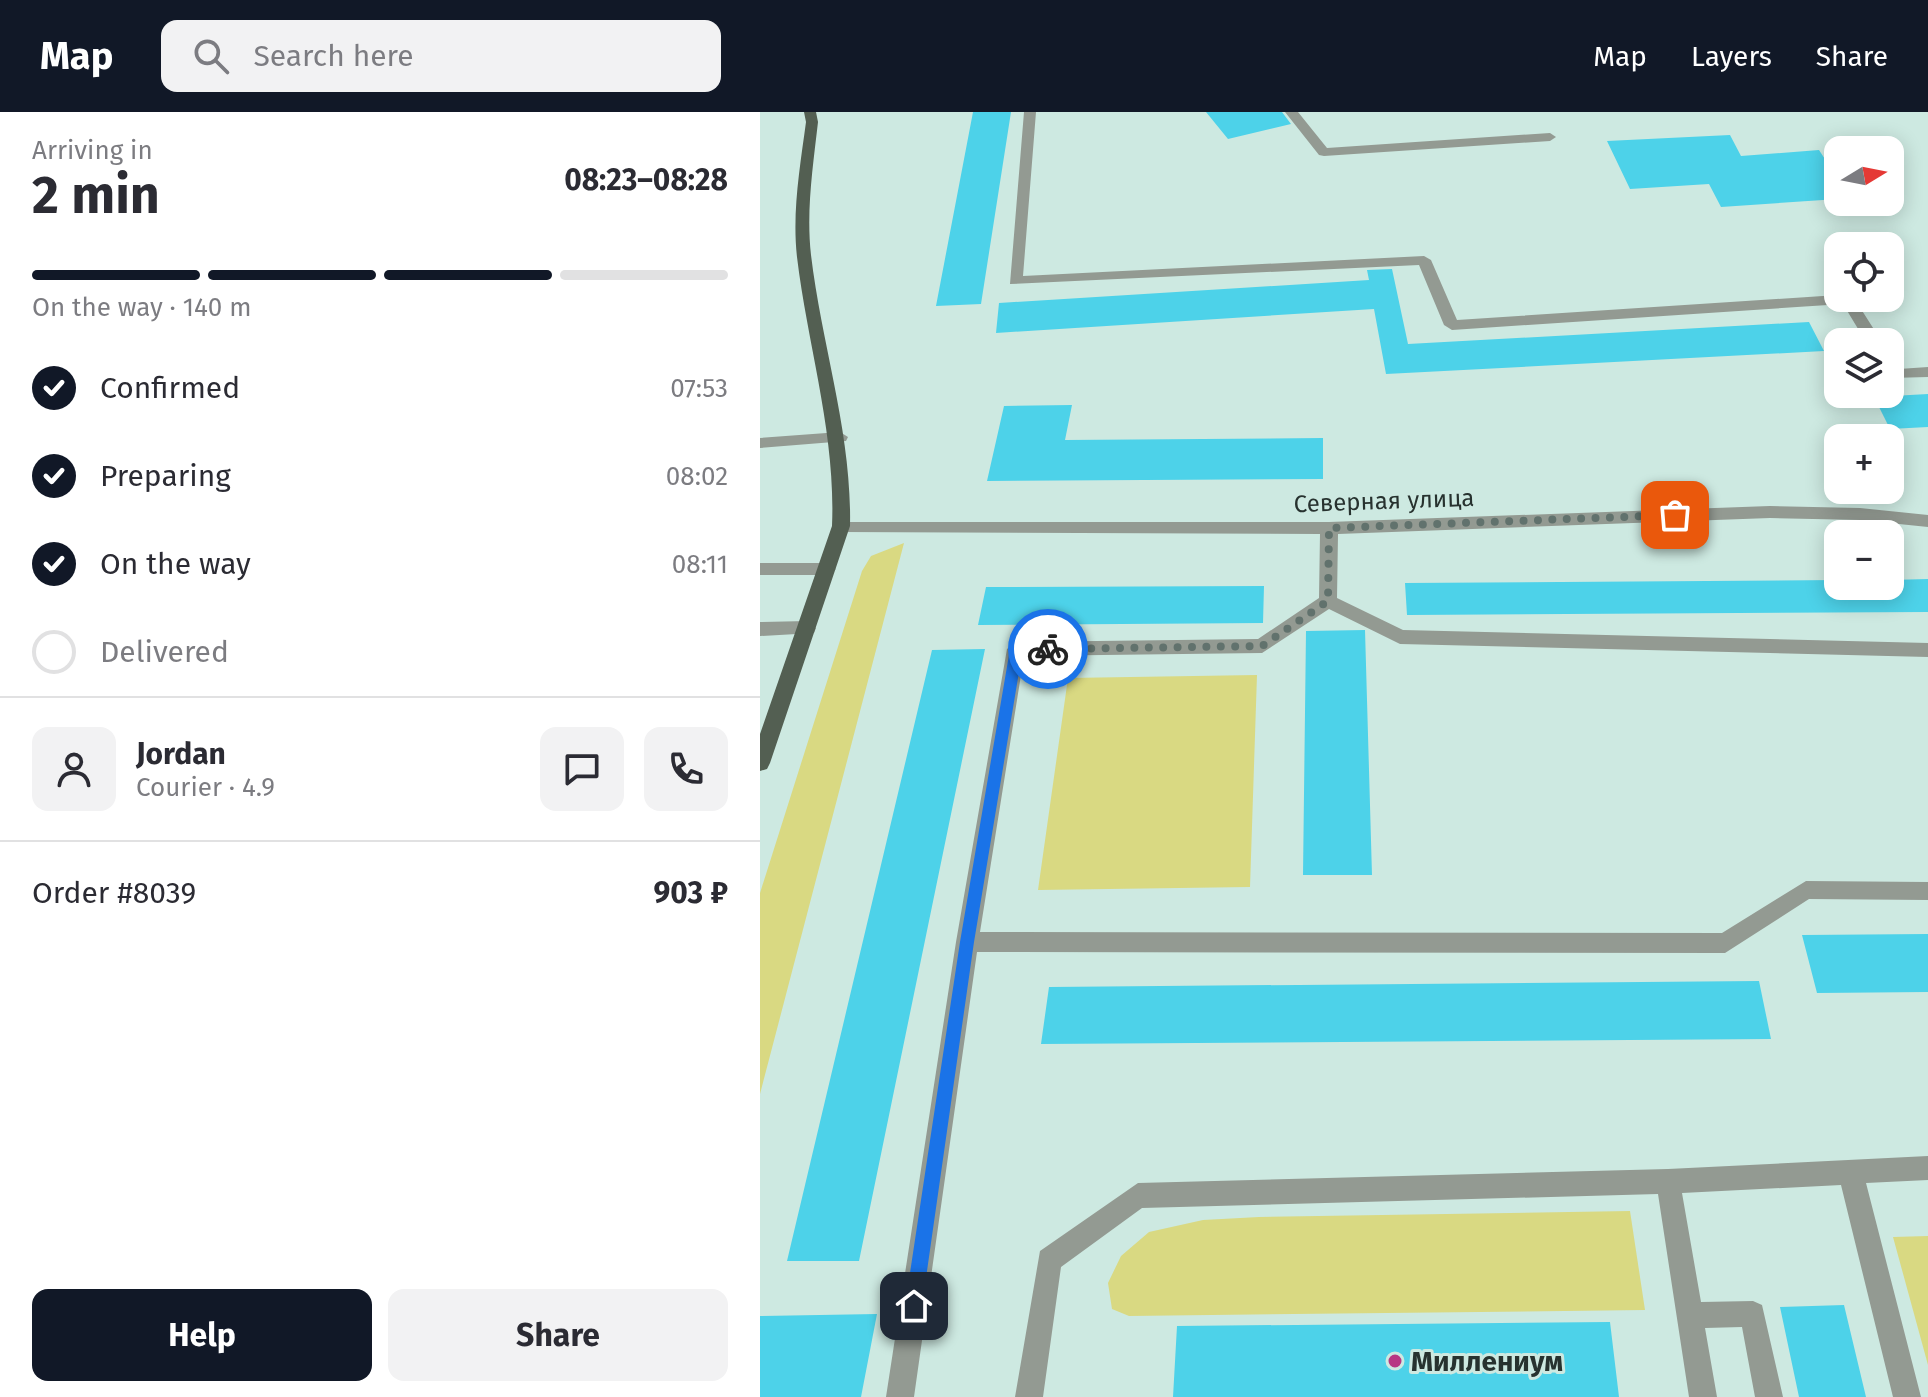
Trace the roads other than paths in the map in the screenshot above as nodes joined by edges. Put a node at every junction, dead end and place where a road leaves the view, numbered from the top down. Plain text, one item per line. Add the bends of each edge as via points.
1 (1030, 112) edge
2 (1291, 112) edge
3 (813, 115) edge
4 (1550, 137) dead end
5 (1865, 328) edge
6 (1928, 372) edge
7 (1904, 373) edge
8 (840, 437) junction
9 (760, 443) edge
10 (1928, 521) edge
11 (841, 526) junction
12 (1329, 528) junction
13 (760, 569) edge
14 (827, 569) junction
15 (1328, 601) junction
16 (807, 628) junction
17 (760, 629) edge
18 (1928, 650) edge
19 (760, 763) edge
20 (1928, 891) edge
21 (967, 942) junction
22 (1928, 1168) edge
23 (1850, 1171) junction
24 (1668, 1181) junction
25 (1689, 1315) junction
26 (900, 1397) edge
27 (1029, 1397) edge
28 (1703, 1397) edge
29 (1769, 1397) edge
30 (1907, 1397) edge

1 - 5 street via 1015,281 1424,260 1452,325 1847,299
2 - 4 street via 1324,152
3 - 8 main road via 803,206 804,253
6 - 7 street
8 - 9 street
8 - 11 main road via 845,486
10 - 12 street, Северная улица via 1770,512
11 - 12 street, Северная улица
11 - 14 main road
12 - 15 street
13 - 14 street
14 - 16 main road
15 - 18 street via 1400,637
15 - 21 street via 1262,646 1016,649
16 - 17 street
16 - 19 main road
20 - 21 street via 1806,890 1725,943
21 - 26 street
22 - 23 street
23 - 24 street
23 - 30 street
24 - 25 street
24 - 27 street via 1138,1196 1049,1260
25 - 28 street
25 - 29 street via 1753,1314

